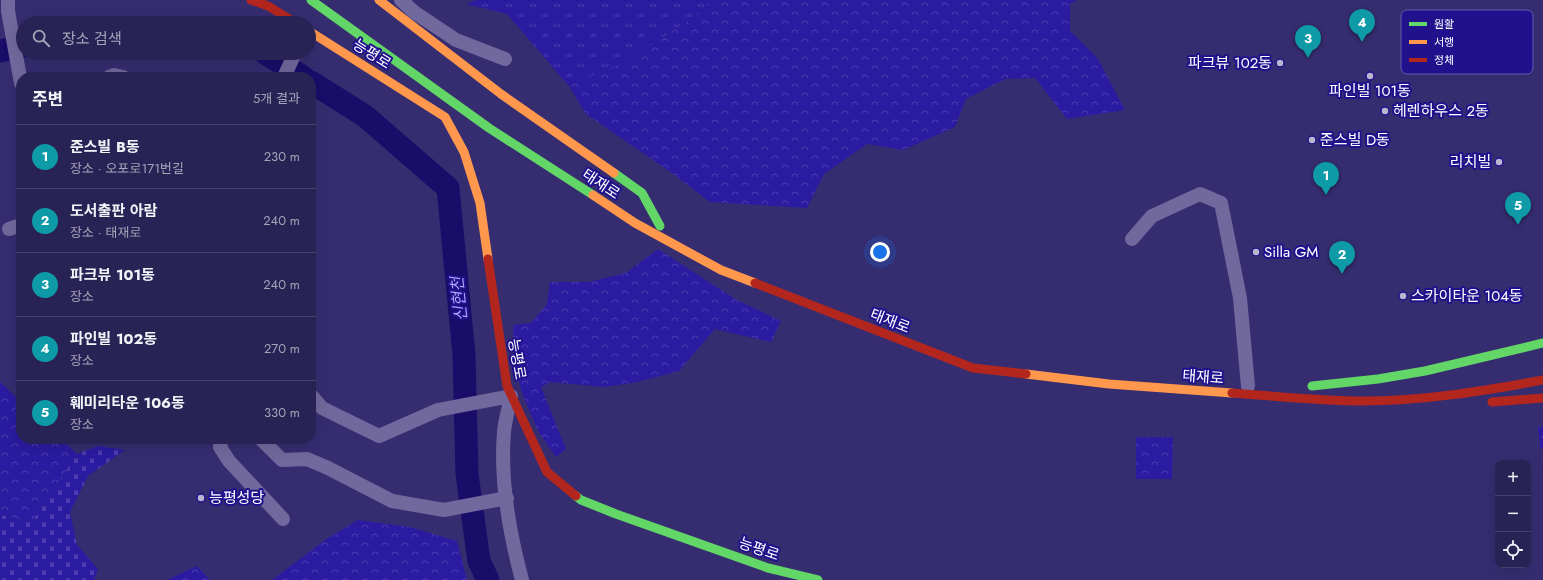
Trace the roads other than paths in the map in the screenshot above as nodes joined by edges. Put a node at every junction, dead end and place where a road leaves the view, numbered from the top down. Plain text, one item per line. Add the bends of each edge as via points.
1 (251, 0) edge
2 (312, 0) edge
3 (379, 0) edge
4 (401, 0) edge
5 (8, 6) edge
6 (284, 16) edge
7 (316, 35) edge
8 (16, 56) edge
9 (505, 59) dead end
10 (17, 60) edge
11 (292, 60) edge
12 (19, 72) edge
13 (286, 72) edge
14 (587, 180) dead end
15 (1132, 239) dead end
16 (778, 282) dead end
17 (900, 330) dead end
18 (1543, 343) edge
19 (1065, 369) dead end
20 (1543, 380) edge
21 (1248, 386) junction
22 (1262, 386) dead end
23 (1389, 387) dead end
24 (511, 396) junction
25 (1543, 398) edge
26 (1312, 399) junction
27 (316, 401) edge
28 (1481, 403) dead end
29 (1427, 407) dead end
30 (221, 444) edge
31 (265, 444) edge
32 (507, 498) junction
33 (283, 519) dead end
34 (522, 580) edge
35 (818, 580) edge

1 - 6 main road
2 - 26 main road, 태재로 via 489,128 635,223 721,270 973,368 1109,384
3 - 14 main road, 태재로 via 501,94 642,192 663,228
4 - 9 street via 414,12 456,40
5 - 8 street
7 - 24 main road, 능평로 via 444,116 458,140 480,203 507,386
10 - 12 street
11 - 13 street
15 - 21 street via 1152,216 1200,194 1221,203 1240,298
16 - 17 main road, 태재로
18 - 23 main road via 1425,371 1309,386
19 - 21 main road, 태재로 via 1111,376
20 - 26 main road, 태재로 via 1430,398 1362,401
21 - 22 main road, 태재로
24 - 27 street via 438,410 379,436 322,408
24 - 32 street via 504,431 503,455
24 - 35 main road, 능평로 via 547,472 581,500 768,568
25 - 28 main road
26 - 29 main road via 1340,407
30 - 33 street via 220,448 229,461
31 - 32 street via 282,460 307,459 392,501 444,510
32 - 34 street via 512,543

